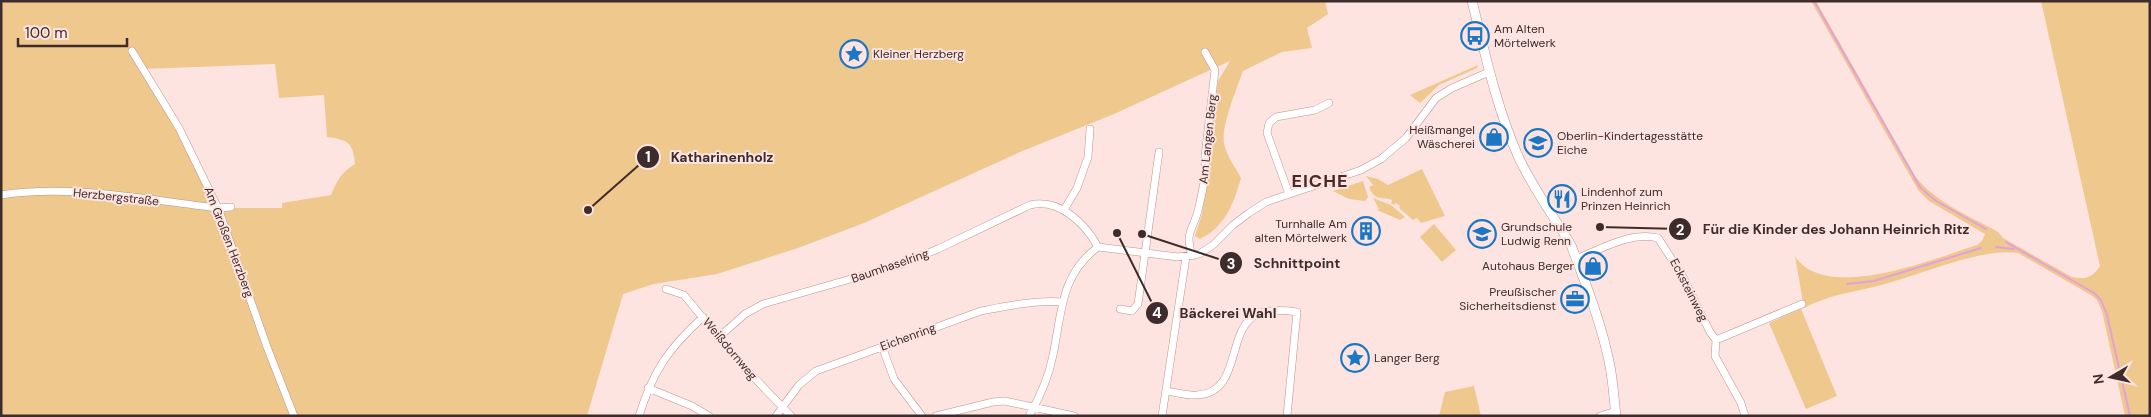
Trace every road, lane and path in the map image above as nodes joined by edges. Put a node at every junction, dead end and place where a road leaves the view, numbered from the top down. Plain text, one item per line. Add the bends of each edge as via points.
1 (1472, 1) edge
2 (132, 50) dead end
3 (1205, 52) dead end
4 (1489, 72) junction
5 (1329, 103) dead end
6 (1090, 129) dead end
7 (1159, 152) dead end
8 (1289, 194) junction
9 (1, 195) edge
10 (231, 207) dead end
11 (218, 208) junction
12 (1064, 210) junction
13 (1098, 248) junction
14 (1146, 253) junction
15 (1189, 256) junction
16 (1576, 259) junction
17 (666, 289) dead end
18 (1062, 302) junction
19 (1802, 304) dead end
20 (1120, 309) dead end
21 (703, 317) junction
22 (719, 337) junction
23 (1716, 340) junction
24 (882, 346) junction
25 (648, 388) junction
26 (1166, 391) junction
27 (782, 407) junction
28 (1034, 407) junction
29 (1616, 413) edge
30 (294, 416) edge
31 (639, 416) edge
32 (710, 416) edge
33 (776, 416) edge
34 (791, 416) edge
35 (922, 416) edge
36 (936, 416) edge
37 (1029, 416) edge
38 (1074, 416) edge
39 (1162, 416) edge
40 (1287, 416) edge
41 (1600, 416) edge
42 (1745, 416) edge

1 - 4 street
2 - 11 street, Am Großen Herzberg via 179,128
3 - 15 street, Am Langen Berg via 1215,70 1206,168 1197,213 1189,230
4 - 8 street via 1436,98 1406,138 1381,159 1361,170
4 - 16 street via 1519,158 1571,245
5 - 8 street via 1315,110 1276,117 1269,123 1267,133
6 - 12 street via 1088,158 1077,188
7 - 14 street
8 - 15 street via 1248,212 1213,245
9 - 11 street, Herzbergstraße via 65,191
10 - 11 street, Herzbergstraße
11 - 30 street, Am Großen Herzberg
12 - 13 street, Baumhaselring via 1086,228
12 - 22 street, Baumhaselring via 1054,205 1030,205 904,262 763,304 745,314
13 - 14 street
13 - 18 street via 1077,270
14 - 15 street
14 - 20 street via 1138,304 1132,310
15 - 26 street, Am Langen Berg
16 - 23 street, Ecksteinweg via 1632,237 1646,235 1658,238 1682,275
16 - 29 street via 1610,366
17 - 21 street, Weißdornweg via 684,296
18 - 24 street, Eichenring via 981,311
18 - 28 street via 1053,355
19 - 23 street
21 - 22 street, Weißdornweg
21 - 25 street via 672,348
22 - 27 street, Weißdornweg
23 - 42 street, Ecksteinweg via 1715,356
24 - 27 street, Eichenring via 816,371 799,385
24 - 35 street via 894,379
25 - 31 street
25 - 32 street
26 - 39 street, Am Langen Berg
26 - 40 street via 1197,395 1219,386 1249,320 1267,312 1297,312
27 - 33 street, Eichenring
27 - 34 street, Weißdornweg
28 - 36 street via 993,402
28 - 37 street
28 - 38 street
29 - 41 street

